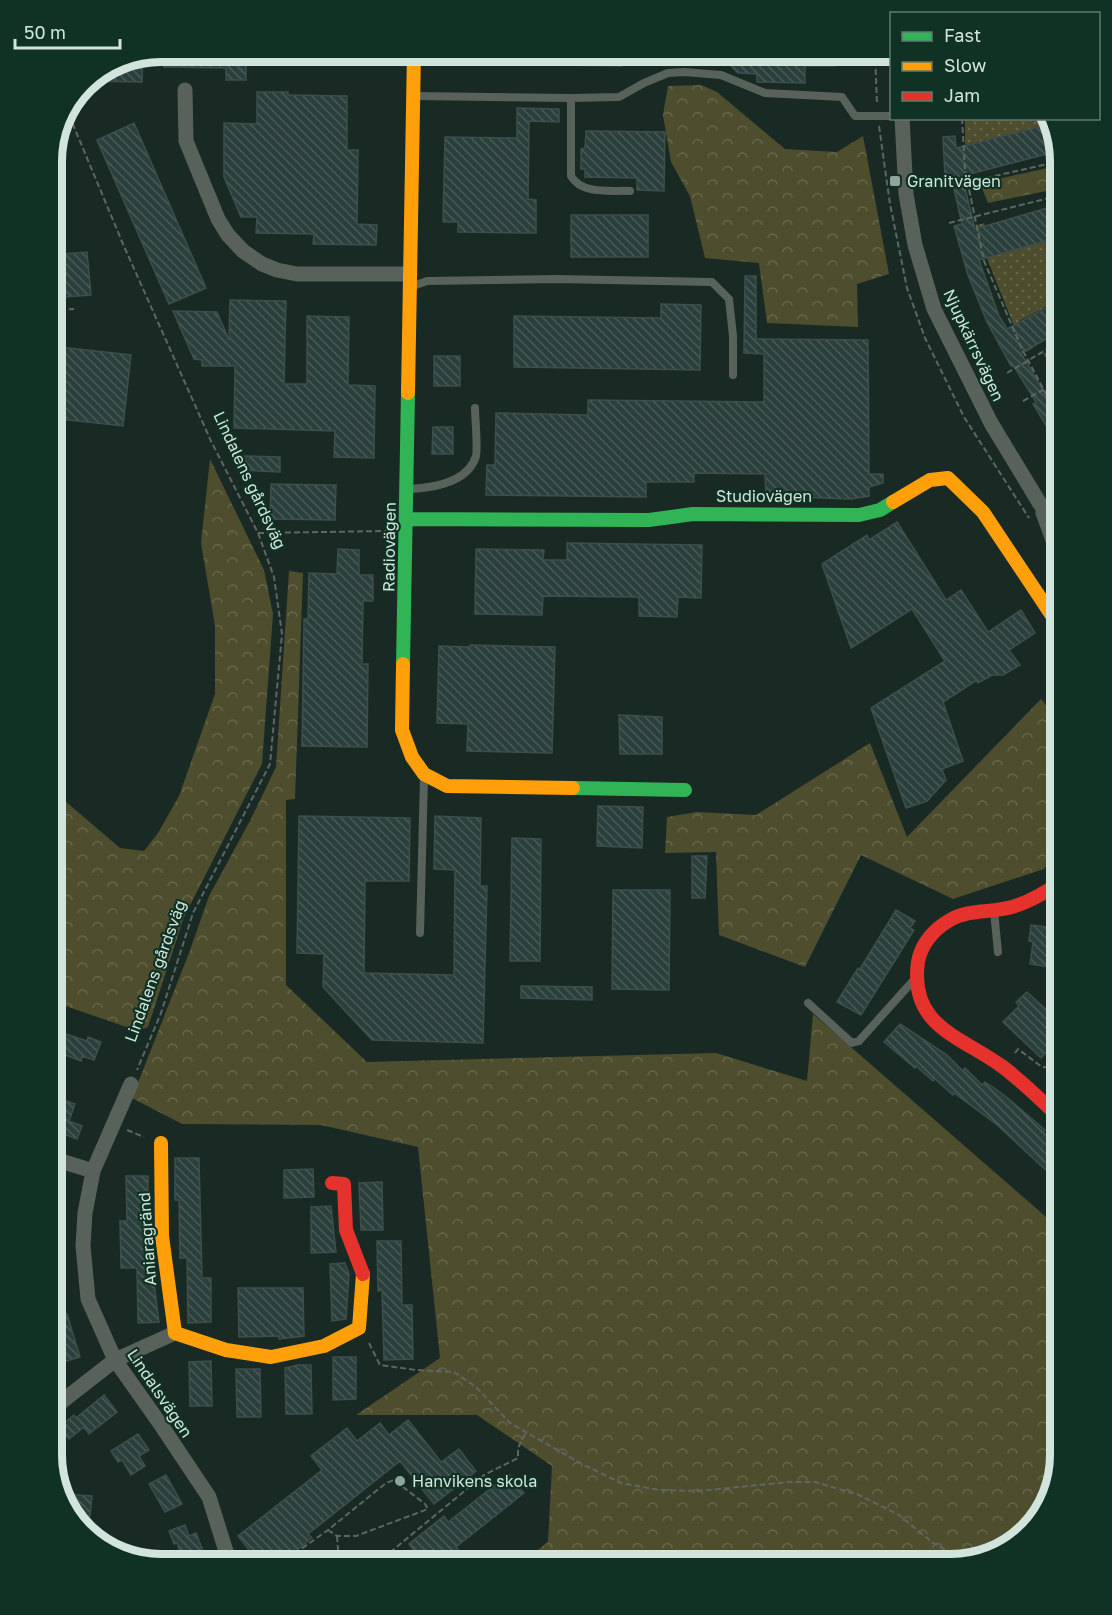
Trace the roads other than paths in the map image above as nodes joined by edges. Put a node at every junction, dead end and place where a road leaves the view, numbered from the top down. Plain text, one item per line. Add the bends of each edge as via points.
1 (414, 62) edge
2 (185, 90) dead end
3 (413, 96) junction
4 (571, 98) junction
5 (890, 116) edge
6 (902, 120) edge
7 (630, 191) dead end
8 (410, 280) junction
9 (734, 375) dead end
10 (475, 408) dead end
11 (406, 489) junction
12 (1040, 504) junction
13 (1051, 517) edge
14 (406, 519) junction
15 (1051, 534) edge
16 (1051, 602) edge
17 (424, 774) junction
18 (685, 790) dead end
19 (1051, 888) edge
20 (993, 909) junction
21 (420, 933) dead end
22 (998, 952) dead end
23 (916, 978) junction
24 (808, 1003) dead end
25 (131, 1084) road end
26 (1051, 1110) edge
27 (161, 1143) road end
28 (62, 1161) edge
29 (93, 1171) junction
30 (338, 1183) dead end
31 (175, 1332) junction
32 (115, 1360) junction
33 (62, 1401) edge
34 (227, 1553) edge

1 - 3 street, Radiovägen
2 - 8 street via 186,141 218,219 243,251 262,264 297,274
3 - 4 lane
3 - 8 street, Radiovägen
4 - 5 lane via 619,97 668,73 684,72 721,75 765,93 842,98 855,116
4 - 7 lane via 571,176 576,184 586,189
6 - 12 street, Njupkärrsvägen via 906,194 915,245 934,309 991,423
8 - 9 lane via 712,282 729,299
8 - 11 street, Radiovägen
10 - 11 lane via 476,455 466,471 444,484
11 - 14 street, Radiovägen
12 - 13 street, Njupkärrsvägen
12 - 15 street, Njupkärrsvägen
14 - 16 street, Studiovägen via 649,520 693,514 859,515 880,510 930,480 948,478 983,512
14 - 17 street, Radiovägen via 402,730 412,757
17 - 18 street via 447,786
17 - 21 lane
19 - 20 street via 1012,907
20 - 22 lane
20 - 23 street via 954,917 933,932 920,951
23 - 24 lane via 859,1041 852,1043
23 - 26 street via 919,999 938,1027 1006,1070
25 - 29 street
27 - 31 street, Aniaragränd via 162,1236
28 - 29 street
29 - 32 street, Lindalsvägen via 83,1246 88,1299
30 - 31 street via 346,1230 363,1272 359,1328 324,1346 272,1357 226,1350
31 - 32 street
32 - 33 street
32 - 34 street, Lindalsvägen via 209,1497

